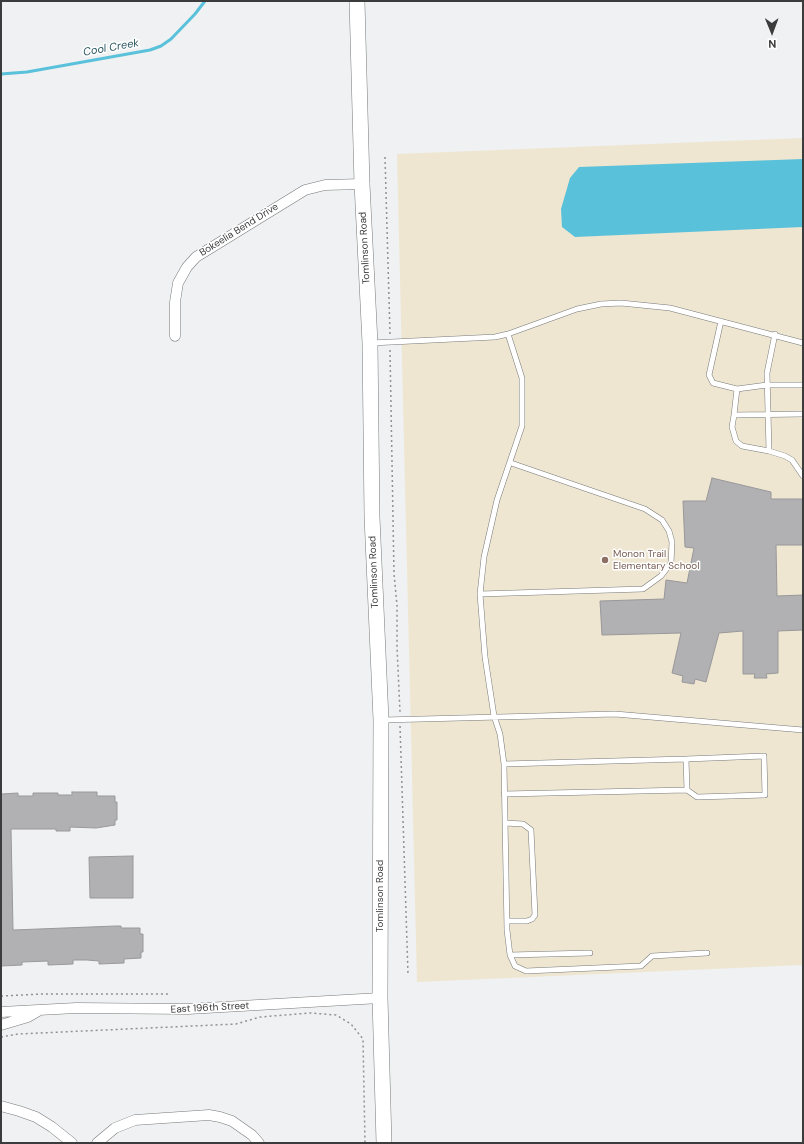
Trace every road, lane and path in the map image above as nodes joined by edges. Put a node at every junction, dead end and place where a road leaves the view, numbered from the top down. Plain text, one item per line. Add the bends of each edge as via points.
1 (357, 1) edge
2 (385, 156) dead end
3 (362, 184) junction
4 (721, 321) junction
5 (508, 334) junction
6 (775, 334) junction
7 (175, 336) dead end
8 (390, 342) junction
9 (370, 343) junction
10 (803, 343) edge
11 (767, 385) junction
12 (803, 386) edge
13 (737, 389) junction
14 (769, 414) junction
15 (803, 414) edge
16 (734, 415) junction
17 (769, 451) junction
18 (511, 463) junction
19 (803, 476) edge
20 (480, 594) junction
21 (494, 716) junction
22 (400, 719) junction
23 (381, 720) junction
24 (803, 730) edge
25 (686, 759) junction
26 (504, 764) junction
27 (687, 790) junction
28 (504, 794) junction
29 (505, 823) junction
30 (507, 921) junction
31 (590, 953) dead end
32 (707, 954) dead end
33 (510, 955) junction
34 (408, 974) dead end
35 (171, 994) dead end
36 (1, 996) edge
37 (380, 998) junction
38 (40, 1010) junction
39 (1, 1012) edge
40 (1, 1025) edge
41 (1, 1037) edge
42 (1, 1106) edge
43 (72, 1143) edge
44 (96, 1143) edge
45 (259, 1143) edge
46 (365, 1143) edge
47 (384, 1143) edge

1 - 3 street, Tomlinson Road
2 - 8 path
3 - 7 street, Bokeelia Bend Drive via 325,185 305,190 196,257 186,267 178,283
3 - 9 street, Tomlinson Road
4 - 5 lane via 670,308 611,303 577,309
4 - 6 lane
4 - 13 lane via 709,375 713,383
5 - 8 lane via 480,338
5 - 18 lane via 522,378 522,426
6 - 10 lane
6 - 11 lane
8 - 9 lane
8 - 22 path via 394,574
9 - 23 street, Tomlinson Road via 372,517
11 - 12 lane
11 - 13 lane
11 - 14 lane
13 - 16 lane
14 - 15 lane
14 - 16 lane
14 - 17 lane
16 - 17 lane via 732,427 736,441 742,446
17 - 19 lane via 792,460
18 - 20 lane via 497,500 484,557
18 - 20 lane via 645,508 662,520 669,531 672,542 671,563 661,576 643,589
20 - 21 lane via 485,657
21 - 22 lane
21 - 24 lane via 615,714
21 - 26 lane via 500,734
22 - 23 lane
22 - 34 path
23 - 37 street, Tomlinson Road
25 - 26 lane
25 - 27 lane
25 - 27 lane via 764,756 765,795 697,797
26 - 28 lane
27 - 28 lane
28 - 29 lane
29 - 30 lane
29 - 30 lane via 523,824 531,830 535,915 527,921
30 - 33 lane
31 - 33 lane
32 - 33 lane via 652,956 641,966 526,971 516,966
35 - 36 path
37 - 38 street, East 196th Street via 188,1009
37 - 47 street, Tomlinson Road
38 - 39 street, East 196th Street
38 - 40 street, East 196th Street via 28,1017
41 - 46 path via 18,1034 236,1024 260,1017 336,1015 351,1024 363,1039
42 - 43 street via 36,1117 52,1126
44 - 45 street via 111,1130 135,1120 209,1115 232,1122

